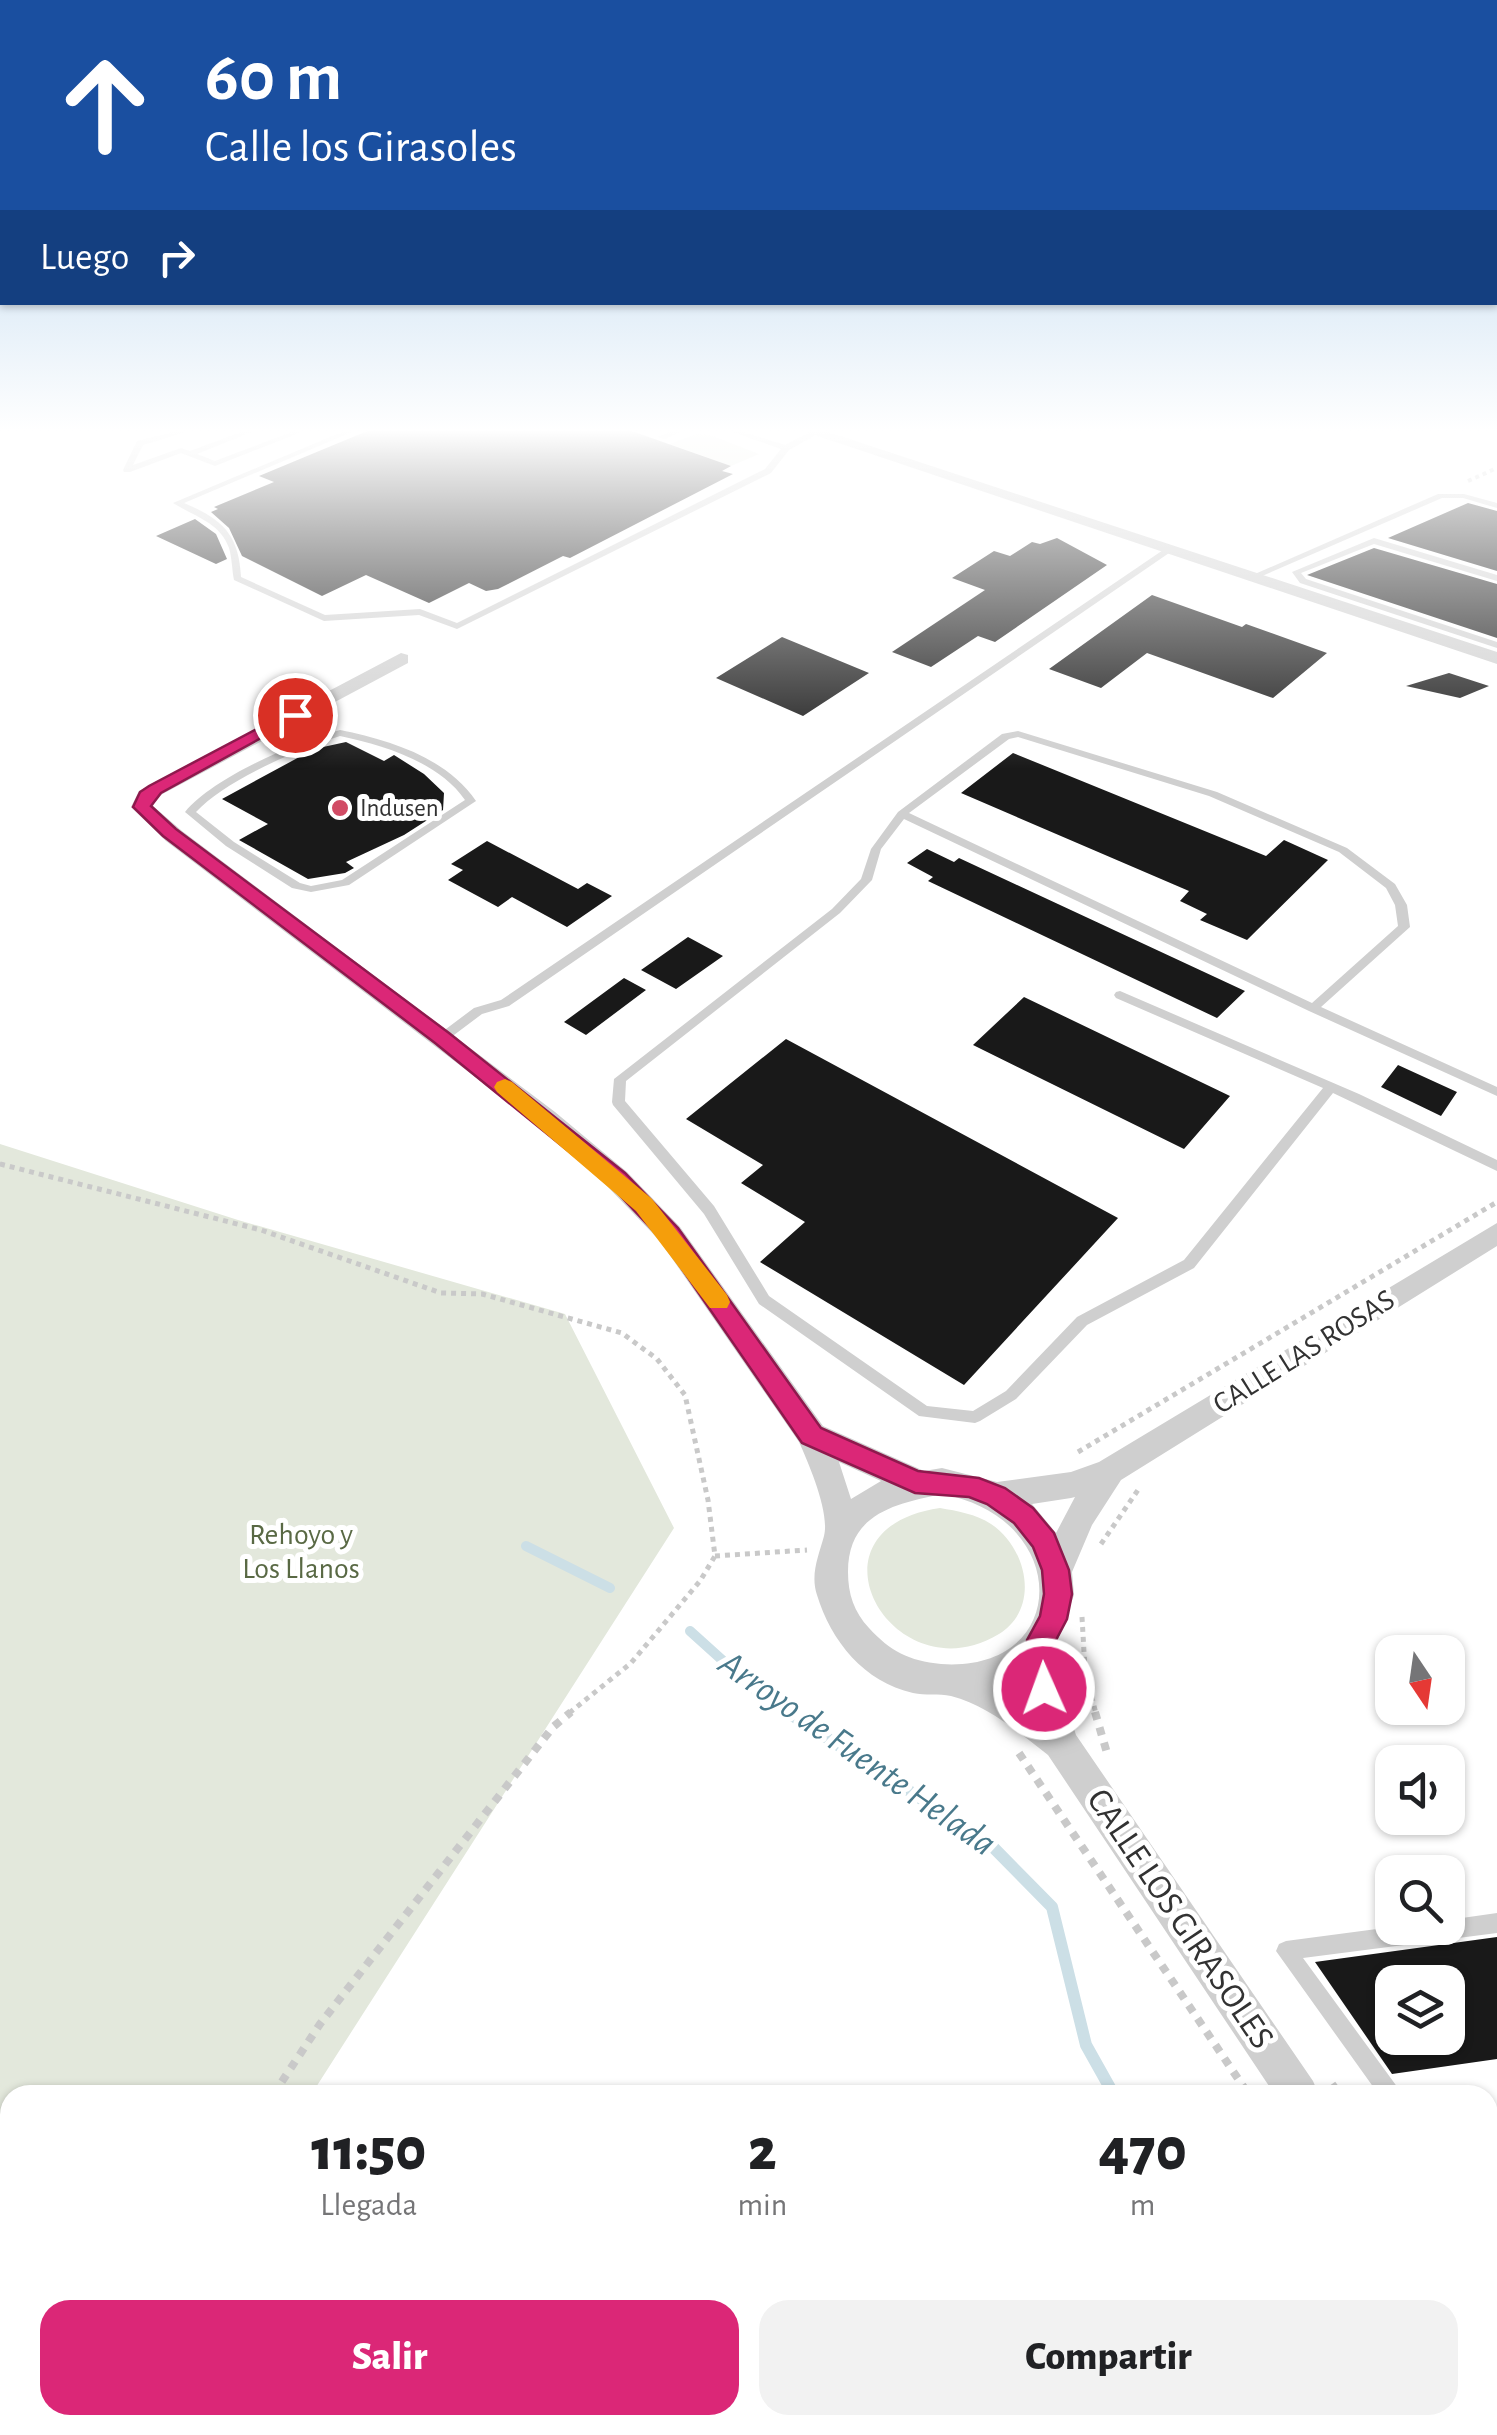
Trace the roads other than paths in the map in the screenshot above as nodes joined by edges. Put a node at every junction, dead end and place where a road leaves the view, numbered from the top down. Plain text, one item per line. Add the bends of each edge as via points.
1 (230, 543) edge
2 (624, 543) edge
3 (1150, 543) edge
4 (1331, 543) edge
5 (1368, 543) edge
6 (1380, 543) edge
7 (1399, 543) edge
8 (1402, 544) junction
9 (1169, 549) junction
10 (1497, 569) edge
11 (1252, 577) junction
12 (1497, 578) edge
13 (1497, 644) edge
14 (1497, 658) edge
15 (400, 659) dead end
16 (902, 814) junction
17 (190, 821) joint
18 (1120, 995) dead end
19 (1313, 1008) junction
20 (442, 1038) junction
21 (1331, 1087) junction
22 (1497, 1092) edge
23 (1497, 1166) edge
24 (1497, 1233) edge
25 (812, 1435) junction
26 (1110, 1471) junction
27 (915, 1482) junction
28 (996, 1496) junction
29 (818, 1545) junction
30 (1056, 1570) junction
31 (1041, 1640) junction
32 (956, 1682) junction
33 (1060, 1744) junction
34 (1497, 1923) edge
35 (1313, 2085) edge
36 (1384, 2085) edge

1 - 2 lane via 237,578 324,618 420,612 457,626
3 - 9 street
4 - 11 lane
5 - 13 lane via 1296,576
6 - 8 lane
7 - 8 lane
8 - 10 lane
8 - 12 lane
9 - 11 street
9 - 20 lane via 505,1003 478,1012
11 - 14 street
15 - 20 street via 146,795 142,807
16 - 19 lane
16 - 19 lane via 1006,736 1018,734 1213,794 1342,850 1391,886 1404,926
16 - 21 lane via 876,848 866,880 836,911 620,1078 618,1102 709,1210 764,1300 924,1412 975,1417 1011,1394 1082,1321 1189,1264
17 - 17 lane via 206,797 308,742 340,733 374,739 446,775 471,801 345,884 328,888 296,886
18 - 21 lane
19 - 22 lane
20 - 25 street via 644,1205
21 - 23 lane
24 - 26 street, CALLE LAS ROSAS
25 - 27 street
25 - 29 street via 831,1478
26 - 28 street, CALLE LAS ROSAS via 1071,1485
26 - 30 street, CALLE LAS ROSAS via 1078,1518
27 - 28 street via 956,1483
27 - 29 street via 860,1507
28 - 30 street via 1034,1528
29 - 32 street via 836,1610 854,1640 918,1678
30 - 31 street via 1053,1619
31 - 32 street via 1005,1670
31 - 33 street, CALLE LOS GIRASOLES via 1044,1689
32 - 33 street, CALLE LOS GIRASOLES via 1009,1704
33 - 35 street, CALLE LOS GIRASOLES
34 - 36 lane via 1286,1951

